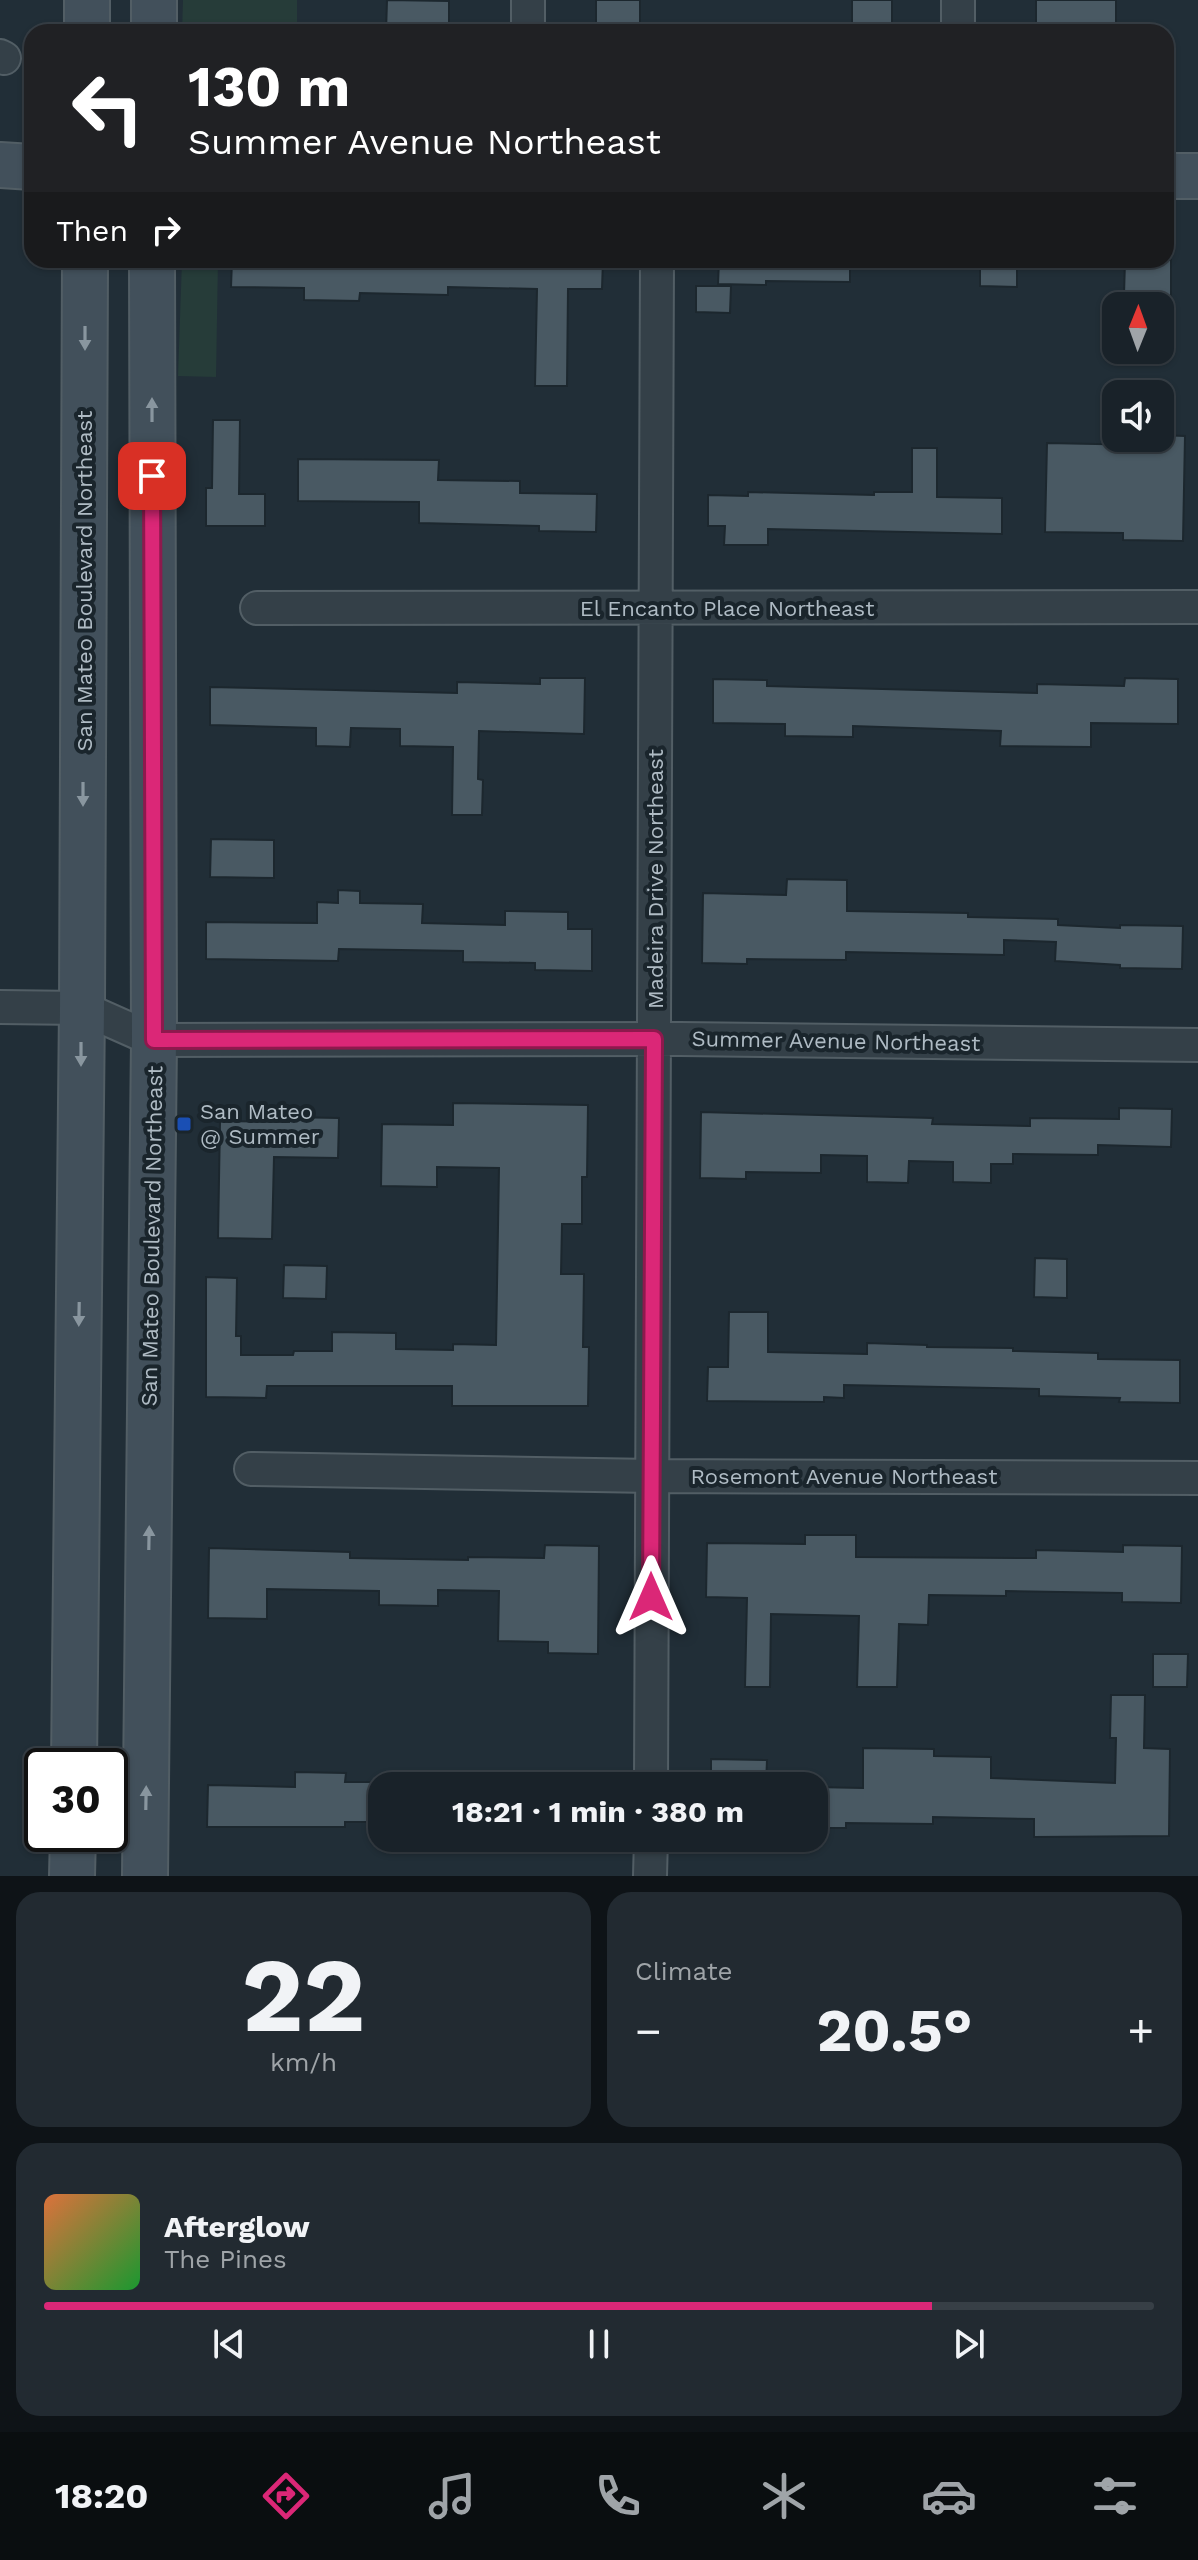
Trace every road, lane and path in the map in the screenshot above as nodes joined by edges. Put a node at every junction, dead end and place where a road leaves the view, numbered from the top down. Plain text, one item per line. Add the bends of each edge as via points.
1 (87, 0) edge
2 (154, 0) edge
3 (528, 0) edge
4 (958, 0) edge
5 (87, 24) edge
6 (154, 24) edge
7 (528, 24) edge
8 (958, 24) edge
9 (0, 165) edge
10 (24, 166) edge
11 (1174, 176) edge
12 (1198, 176) edge
13 (85, 268) edge
14 (152, 268) edge
15 (657, 268) edge
16 (1198, 607) edge
17 (257, 608) dead end
18 (656, 608) junction
19 (0, 1007) edge
20 (82, 1008) junction
21 (654, 1039) junction
22 (154, 1040) junction
23 (1198, 1045) edge
24 (251, 1469) dead end
25 (652, 1476) junction
26 (1198, 1478) edge
27 (74, 1748) edge
28 (651, 1772) edge
29 (73, 1852) edge
30 (651, 1852) edge
31 (72, 1876) edge
32 (145, 1876) edge
33 (650, 1876) edge

1 - 5 main road
2 - 6 main road
3 - 7 street
4 - 8 street
9 - 10 main road
11 - 12 main road
13 -> 20 main road, San Mateo Boulevard Northeast
22 -> 14 main road, San Mateo Boulevard Northeast
15 - 18 street, Madeira Drive Northeast
16 - 18 street, El Encanto Place Northeast
17 - 18 street, El Encanto Place Northeast
18 - 21 street, Madeira Drive Northeast
19 - 20 street, Summer Avenue Northeast
20 - 22 street, Summer Avenue Northeast
20 -> 27 main road, San Mateo Boulevard Northeast
21 - 22 street, Summer Avenue Northeast
21 - 23 street, Summer Avenue Northeast
21 - 25 street, Madeira Drive Northeast
32 -> 22 main road, San Mateo Boulevard Northeast
24 - 25 street, Rosemont Avenue Northeast
25 - 26 street, Rosemont Avenue Northeast
25 - 28 street, Madeira Drive Northeast
29 - 31 main road
30 - 33 street

